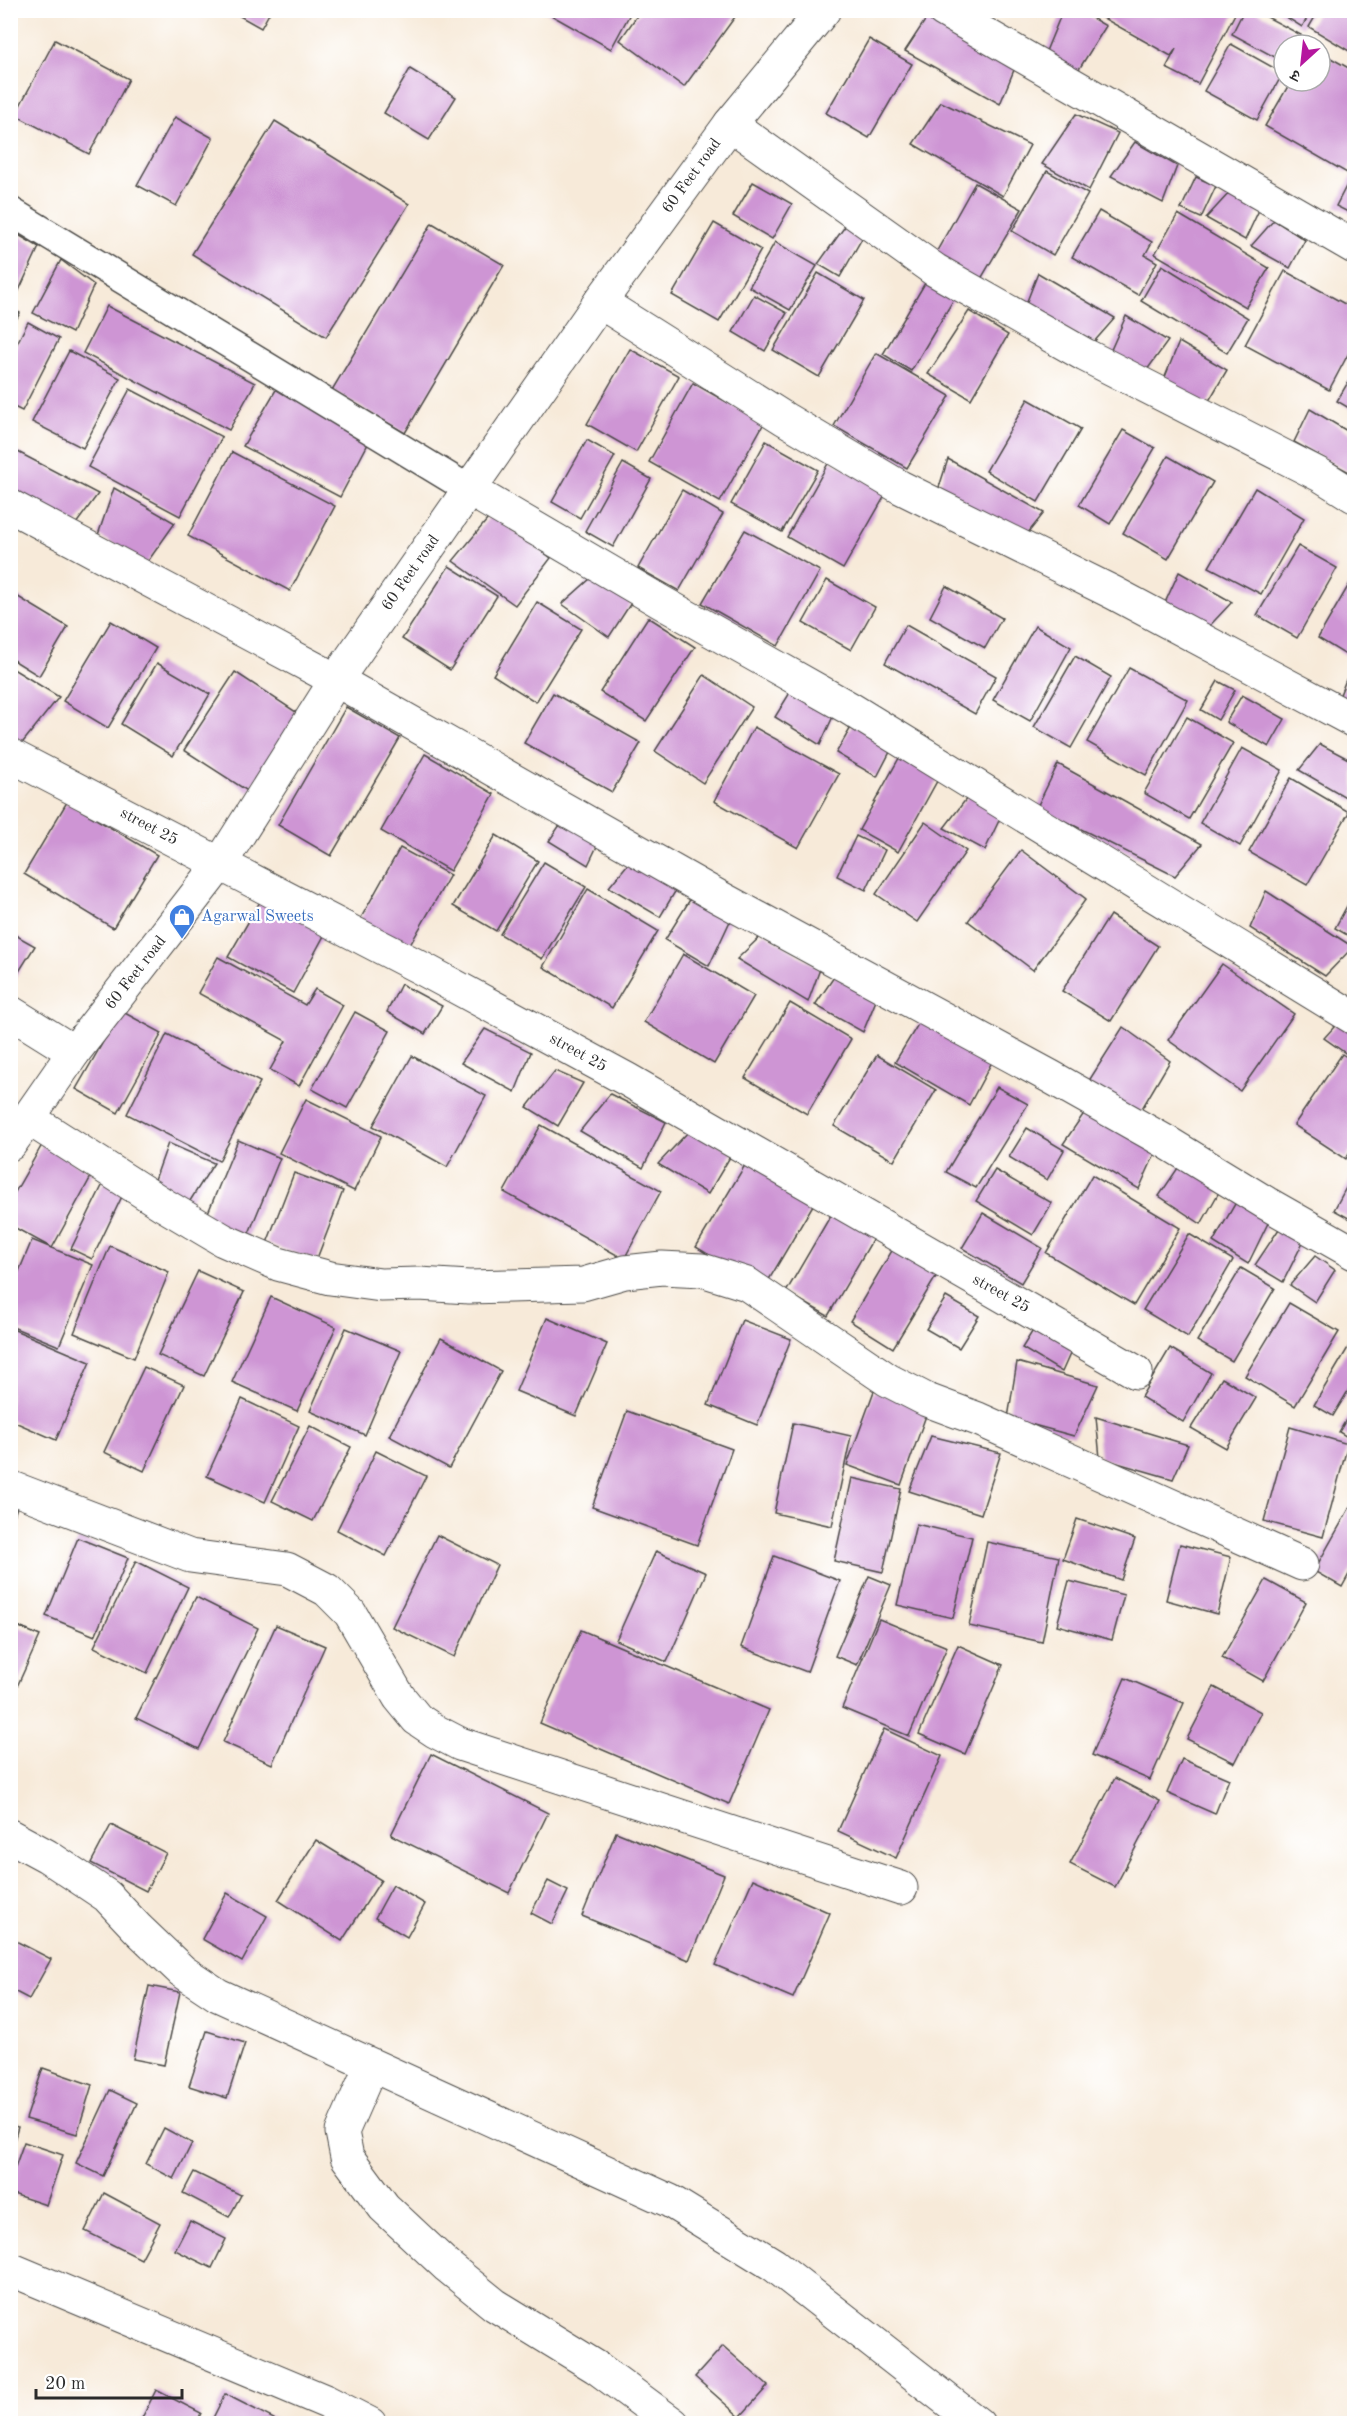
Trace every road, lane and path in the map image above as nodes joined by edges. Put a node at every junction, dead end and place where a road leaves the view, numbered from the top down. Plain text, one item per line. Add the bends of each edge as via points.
1 (824, 10) edge
2 (943, 10) edge
3 (730, 124) junction
4 (10, 211) edge
5 (1354, 247) edge
6 (600, 302) junction
7 (470, 489) junction
8 (1354, 496) edge
9 (10, 506) edge
10 (336, 680) junction
11 (1354, 721) edge
12 (10, 755) edge
13 (220, 864) junction
14 (10, 1012) edge
15 (1354, 1017) edge
16 (74, 1052) junction
17 (19, 1131) edge
18 (1354, 1253) edge
19 (1136, 1371) dead end
20 (10, 1487) edge
21 (1302, 1564) dead end
22 (10, 1836) edge
23 (901, 1888) dead end
24 (371, 2066) junction
25 (10, 2269) edge
26 (370, 2424) edge
27 (673, 2424) edge
28 (978, 2424) edge

1 - 3 street, 60 Feet road
2 - 5 street
3 - 6 street, 60 Feet road
3 - 8 street via 935,270 1085,355
4 - 7 lane
6 - 7 street, 60 Feet road
6 - 11 street via 900,487 1114,593
7 - 10 street, 60 Feet road
7 - 15 street via 849,708
9 - 10 street
10 - 13 street, 60 Feet road
10 - 18 street via 719,897 1080,1093
12 - 13 street, street 25
13 - 16 street, 60 Feet road
13 - 19 street, street 25 via 628,1080
14 - 16 street
16 - 17 street, 60 Feet road
17 - 21 street via 164,1205 223,1240 278,1264 330,1278 381,1285 583,1284 625,1272 662,1268 702,1269 747,1284 888,1380 917,1395
20 - 23 street via 190,1556 287,1569 327,1590 350,1613 399,1697 417,1719 460,1744
22 - 24 street via 107,1896 182,1971 218,1995
24 - 27 street via 342,2133 347,2157 384,2207 495,2304 596,2367
24 - 28 street via 670,2201 774,2265
25 - 26 street

